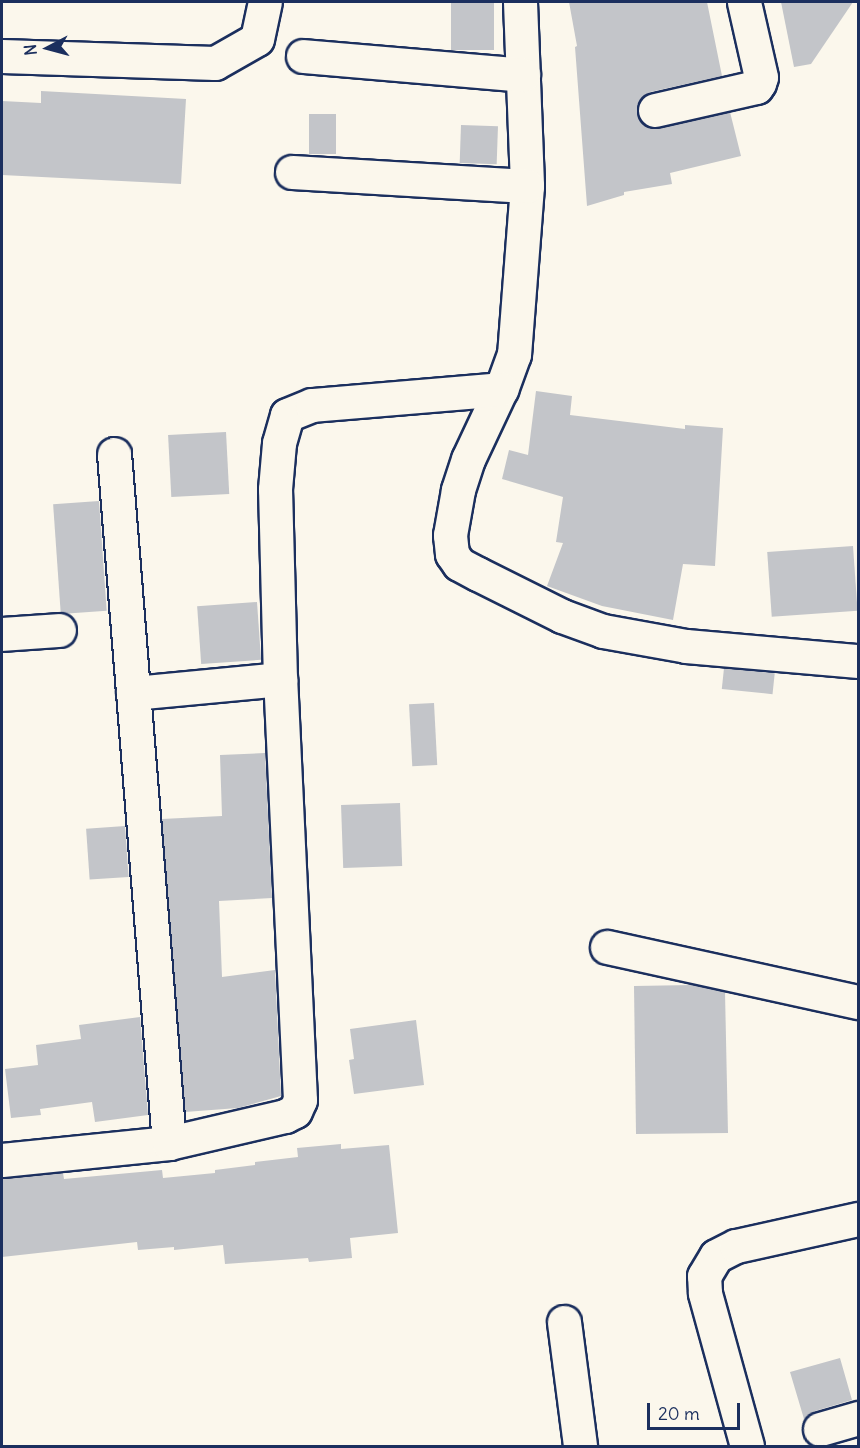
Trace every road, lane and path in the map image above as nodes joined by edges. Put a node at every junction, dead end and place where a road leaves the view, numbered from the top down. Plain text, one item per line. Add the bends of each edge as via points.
1 (265, 2) edge
2 (520, 2) edge
3 (744, 2) edge
4 (2, 56) edge
5 (303, 56) dead end
6 (523, 75) junction
7 (656, 110) dead end
8 (292, 172) dead end
9 (527, 186) junction
10 (501, 389) junction
11 (114, 453) dead end
12 (59, 630) dead end
13 (2, 634) edge
14 (858, 660) edge
15 (280, 679) junction
16 (133, 693) junction
17 (607, 947) dead end
18 (858, 1002) edge
19 (169, 1143) junction
20 (2, 1160) edge
21 (858, 1219) edge
22 (564, 1322) dead end
23 (858, 1418) edge
24 (820, 1429) dead end
25 (580, 1446) edge
26 (747, 1446) edge

1 - 4 street via 257,39 215,63
2 - 6 street
3 - 7 street via 761,78 756,87
5 - 6 street
6 - 9 street
8 - 9 street
9 - 10 street via 514,354
10 - 14 street via 458,490 450,535 452,554 459,564 562,616 603,631 686,646
10 - 15 street via 312,405 287,416 279,443 275,489
11 - 16 street
12 - 13 street
15 - 16 street
15 - 19 street via 300,1100 295,1111 285,1116
16 - 19 street
17 - 18 street
19 - 20 street
21 - 26 street via 736,1246 716,1256 705,1276 705,1293
22 - 25 street
23 - 24 street

